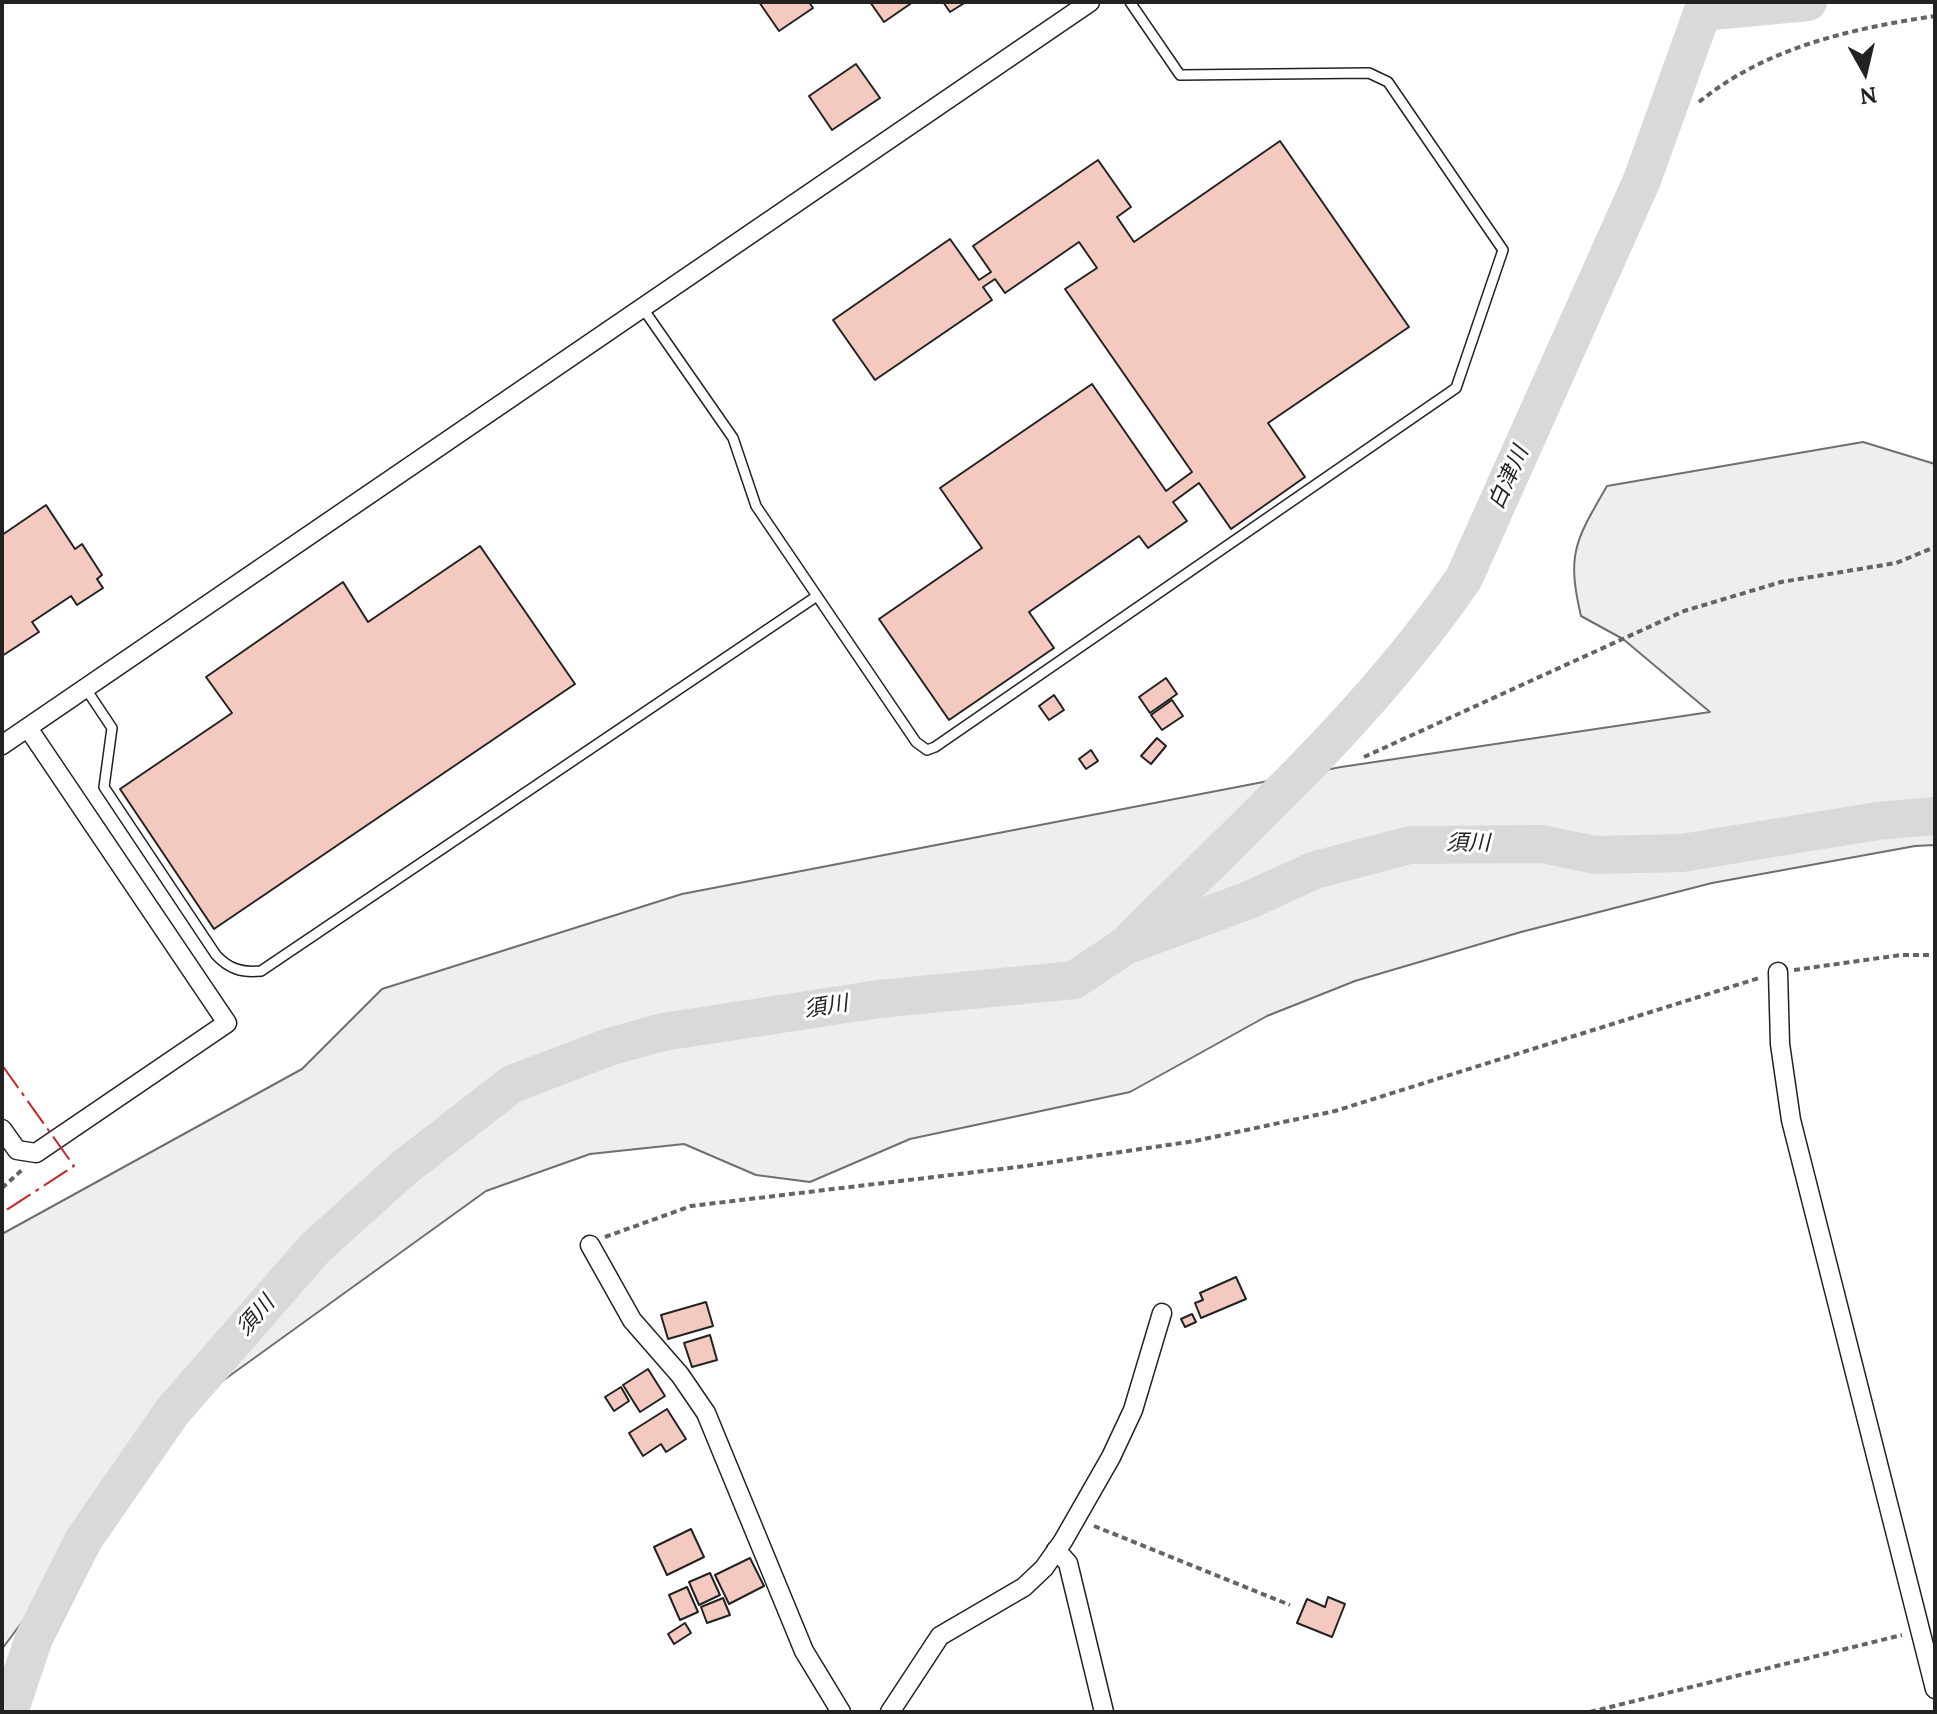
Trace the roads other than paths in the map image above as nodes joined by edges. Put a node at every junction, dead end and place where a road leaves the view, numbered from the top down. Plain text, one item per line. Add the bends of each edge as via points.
1 (1090, 2) edge
2 (1130, 2) edge
3 (644, 310) junction
4 (817, 596) junction
5 (86, 689) junction
6 (28, 728) junction
7 (2, 745) edge
8 (1778, 972) road end
9 (2, 1129) edge
10 (590, 1245) road end
11 (1162, 1313) dead end
12 (1056, 1550) junction
13 (1935, 1689) edge
14 (841, 1712) edge
15 (890, 1712) edge
16 (1104, 1712) edge

1 - 3 street
2 - 4 lane via 1180,75 1369,73 1393,87 1503,250 1456,388 927,750 916,742
3 - 4 lane via 733,438 756,506
3 - 5 street
4 - 5 lane via 261,971 247,973 216,955 104,787 112,728
5 - 6 street
6 - 7 street
6 - 9 street via 227,1023 36,1153 17,1150
8 - 13 street via 1788,1105
10 - 14 street via 632,1320 706,1413 804,1651
11 - 12 street via 1133,1410
12 - 15 street via 1024,1587 940,1636
12 - 16 street via 1068,1563

